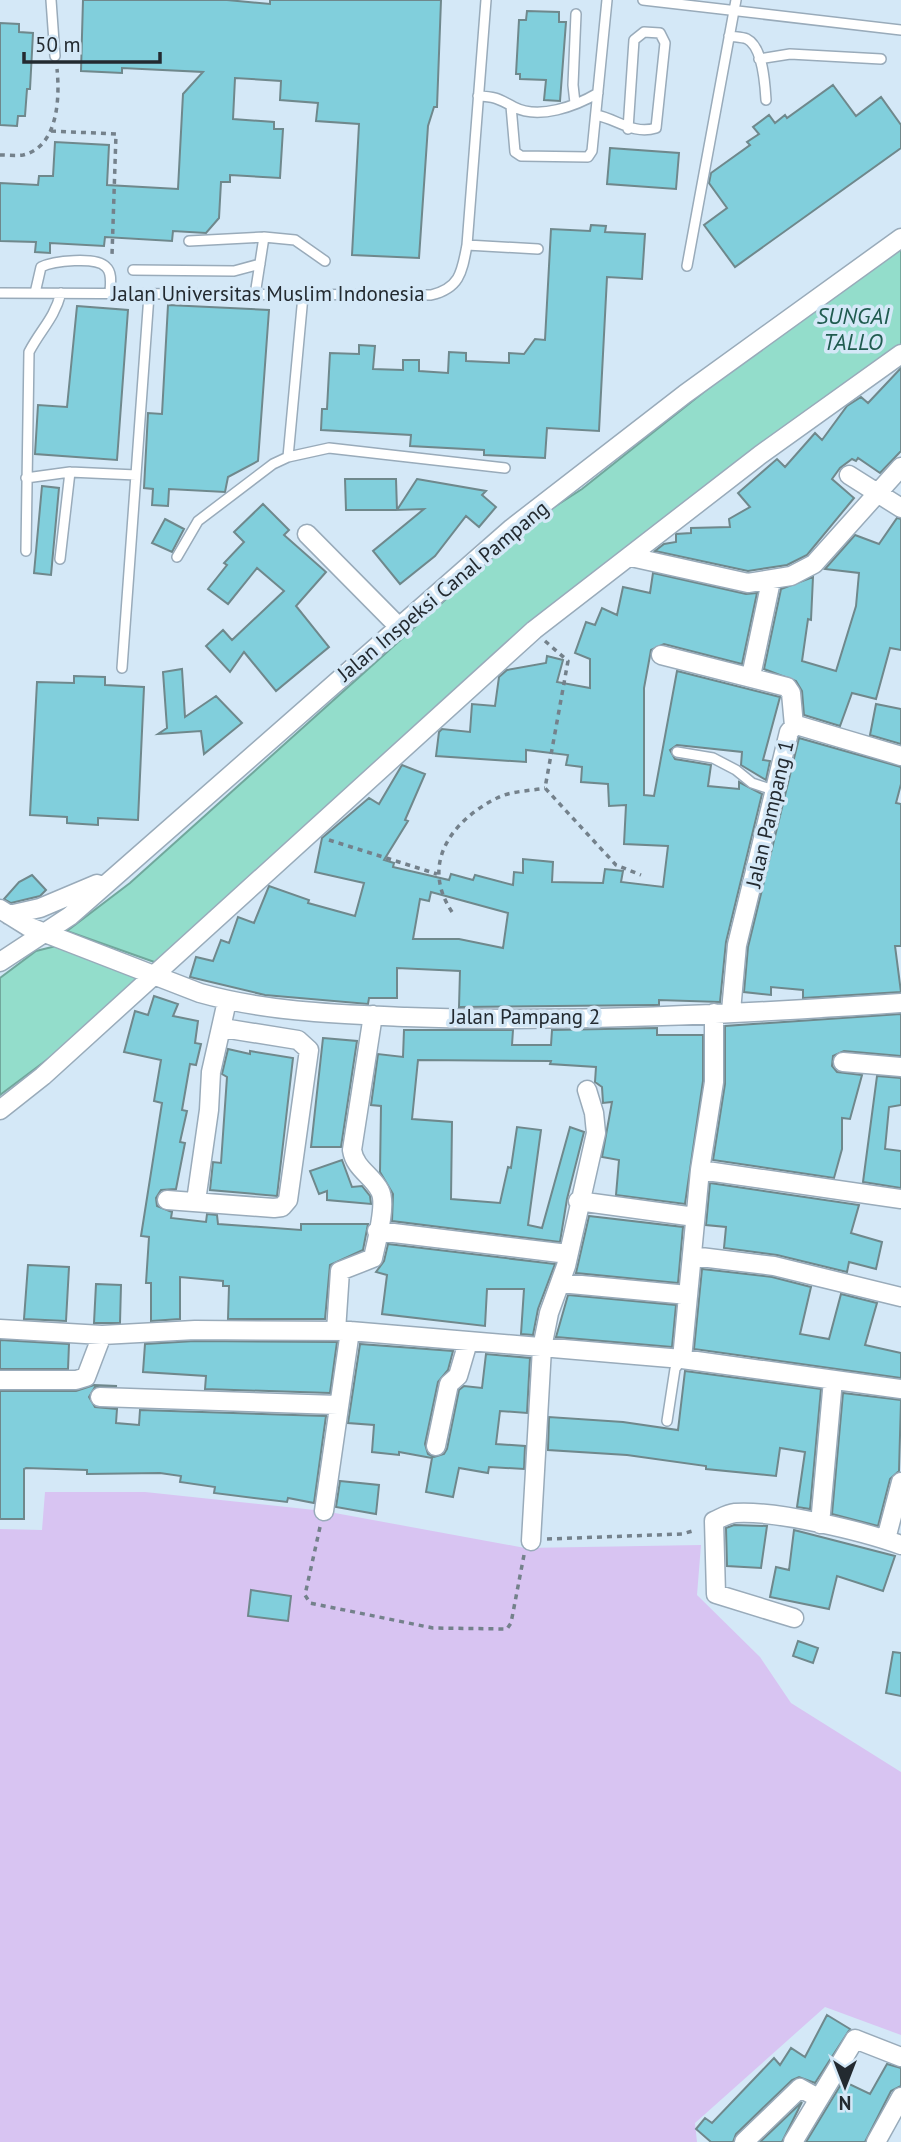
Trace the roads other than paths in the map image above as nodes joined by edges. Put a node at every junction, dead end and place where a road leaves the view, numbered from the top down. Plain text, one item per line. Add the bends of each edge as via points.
1 (51, 0) edge
2 (486, 0) edge
3 (607, 0) edge
4 (643, 0) edge
5 (736, 0) edge
6 (733, 12) junction
7 (576, 14) dead end
8 (901, 30) edge
9 (729, 36) junction
10 (55, 56) road end
11 (759, 58) junction
12 (881, 59) dead end
13 (598, 93) junction
14 (478, 96) junction
15 (766, 100) dead end
16 (575, 103) junction
17 (512, 106) junction
18 (596, 115) junction
19 (628, 129) junction
20 (264, 237) junction
21 (901, 238) edge
22 (188, 241) dead end
23 (467, 245) junction
24 (538, 249) dead end
25 (325, 261) dead end
26 (260, 264) junction
27 (687, 266) dead end
28 (133, 270) dead end
29 (0, 293) edge
30 (35, 293) junction
31 (61, 293) junction
32 (110, 294) junction
33 (149, 295) junction
34 (255, 295) junction
35 (303, 296) junction
36 (899, 360) edge
37 (288, 457) junction
38 (901, 467) edge
39 (505, 468) dead end
40 (70, 472) junction
41 (136, 475) junction
42 (849, 475) dead end
43 (26, 478) junction
44 (876, 493) junction
45 (901, 509) edge
46 (307, 534) dead end
47 (26, 551) dead end
48 (177, 557) dead end
49 (631, 557) junction
50 (60, 559) dead end
51 (771, 581) junction
52 (399, 627) junction
53 (660, 655) dead end
54 (122, 668) dead end
55 (751, 676) junction
56 (794, 726) junction
57 (677, 752) dead end
58 (901, 756) edge
59 (773, 790) junction
60 (113, 877) junction
61 (5, 912) edge
62 (46, 933) junction
63 (0, 961) edge
64 (150, 973) junction
65 (227, 1001) junction
66 (901, 1003) edge
67 (722, 1012) junction
68 (373, 1015) junction
69 (223, 1028) junction
70 (844, 1062) dead end
71 (901, 1067) edge
72 (587, 1090) dead end
73 (0, 1111) edge
74 (699, 1170) junction
75 (901, 1199) edge
76 (167, 1200) dead end
77 (196, 1201) junction
78 (578, 1201) junction
79 (695, 1217) junction
80 (377, 1231) junction
81 (568, 1254) junction
82 (692, 1256) junction
83 (560, 1283) junction
84 (688, 1295) junction
85 (901, 1297) edge
86 (0, 1329) edge
87 (343, 1331) junction
88 (102, 1335) junction
89 (468, 1342) junction
90 (542, 1348) junction
91 (682, 1359) junction
92 (0, 1380) edge
93 (833, 1380) junction
94 (901, 1389) edge
95 (100, 1398) dead end
96 (338, 1405) junction
97 (667, 1421) dead end
98 (436, 1446) dead end
99 (901, 1482) edge
100 (324, 1511) road end
101 (820, 1524) junction
102 (530, 1541) road end
103 (894, 1542) edge
104 (794, 1618) dead end
105 (901, 2057) edge
106 (901, 2097) edge
107 (818, 2098) junction
108 (744, 2142) edge
109 (793, 2142) edge
110 (876, 2142) edge

1 - 10 lane
2 - 14 lane, Jalan Universitas Muslim Indonesia
3 - 13 lane
4 - 6 lane
5 - 6 lane
6 - 8 lane
6 - 9 lane
7 - 16 lane
9 - 11 lane via 748,39
9 - 27 lane
11 - 12 lane via 790,54
11 - 15 lane
13 - 16 lane
13 - 18 lane
14 - 17 lane via 500,97
14 - 23 lane, Jalan Universitas Muslim Indonesia
16 - 17 lane via 560,111
17 - 18 lane via 515,152 521,156 588,158
18 - 19 lane via 613,118
19 - 19 lane via 650,130 659,124 665,43 660,33 644,32 634,40
20 - 22 lane
20 - 25 lane via 295,240
20 - 26 lane
21 - 52 street, Jalan Inspeksi Canal Pampang via 685,394 512,528
23 - 24 lane
23 - 35 lane, Jalan Universitas Muslim Indonesia via 462,272 445,292
26 - 28 lane via 234,271
26 - 34 lane
29 - 30 lane, Jalan Universitas Muslim Indonesia
30 - 31 lane, Jalan Universitas Muslim Indonesia
30 - 32 lane via 41,267 54,261 106,266
31 - 32 lane, Jalan Universitas Muslim Indonesia
31 - 43 lane via 55,314 29,352
32 - 33 lane, Jalan Universitas Muslim Indonesia
33 - 34 lane, Jalan Universitas Muslim Indonesia
33 - 41 lane
34 - 35 lane, Jalan Universitas Muslim Indonesia
35 - 37 lane
36 - 49 street via 760,455
37 - 39 lane via 328,448
37 - 48 lane via 198,522
38 - 44 street
40 - 41 lane
40 - 43 lane
40 - 50 lane
41 - 54 lane
42 - 44 street
43 - 47 lane
44 - 45 street
44 - 51 street via 814,564
46 - 52 street
49 - 51 street via 748,583
49 - 64 street via 534,630
51 - 55 street
52 - 60 street, Jalan Inspeksi Canal Pampang
53 - 55 street
55 - 56 street via 789,688
56 - 58 street, Jalan Pampang 1
56 - 59 street, Jalan Pampang 1
57 - 59 lane via 713,758 752,783
59 - 67 street, Jalan Pampang 1
60 - 61 street via 40,908
60 - 62 street, Jalan Inspeksi Canal Pampang
61 - 62 street, Jalan Pampang 2
62 - 63 street, Jalan Inspeksi Canal Pampang
62 - 64 street, Jalan Pampang 2
64 - 65 street, Jalan Pampang 2
64 - 73 street
65 - 68 street, Jalan Pampang 2
65 - 69 street
66 - 67 street, Jalan Pampang 2
67 - 68 street, Jalan Pampang 2 via 569,1018
67 - 74 street, Jalan Pampang 1
68 - 80 street via 352,1150 353,1159 382,1194
69 - 77 street via 211,1072
69 - 77 street via 298,1040 309,1050 309,1068 286,1204 274,1208
70 - 71 street
72 - 78 street via 596,1133
74 - 75 street
74 - 79 street, Jalan Pampang 1
76 - 77 street
78 - 79 street
78 - 81 street
79 - 82 street, Jalan Pampang 1
80 - 81 street
80 - 87 street via 373,1258 340,1271
81 - 83 street
82 - 84 street, Jalan Pampang 1
82 - 85 street via 774,1266
83 - 84 street
83 - 90 street
84 - 91 street, Jalan Pampang 1
86 - 88 street
87 - 88 street
87 - 89 street
87 - 96 street
88 - 92 street via 86,1377
89 - 90 street
89 - 98 street via 458,1376 449,1384
90 - 91 street
90 - 102 street
91 - 93 street
91 - 97 lane via 675,1368
93 - 94 street
93 - 101 street
95 - 96 street
96 - 100 street
99 - 103 street
101 - 103 street
101 - 104 street via 734,1513 714,1521 716,1594
105 - 107 street via 855,2039
106 - 110 street
107 - 108 street via 800,2088
107 - 109 street

